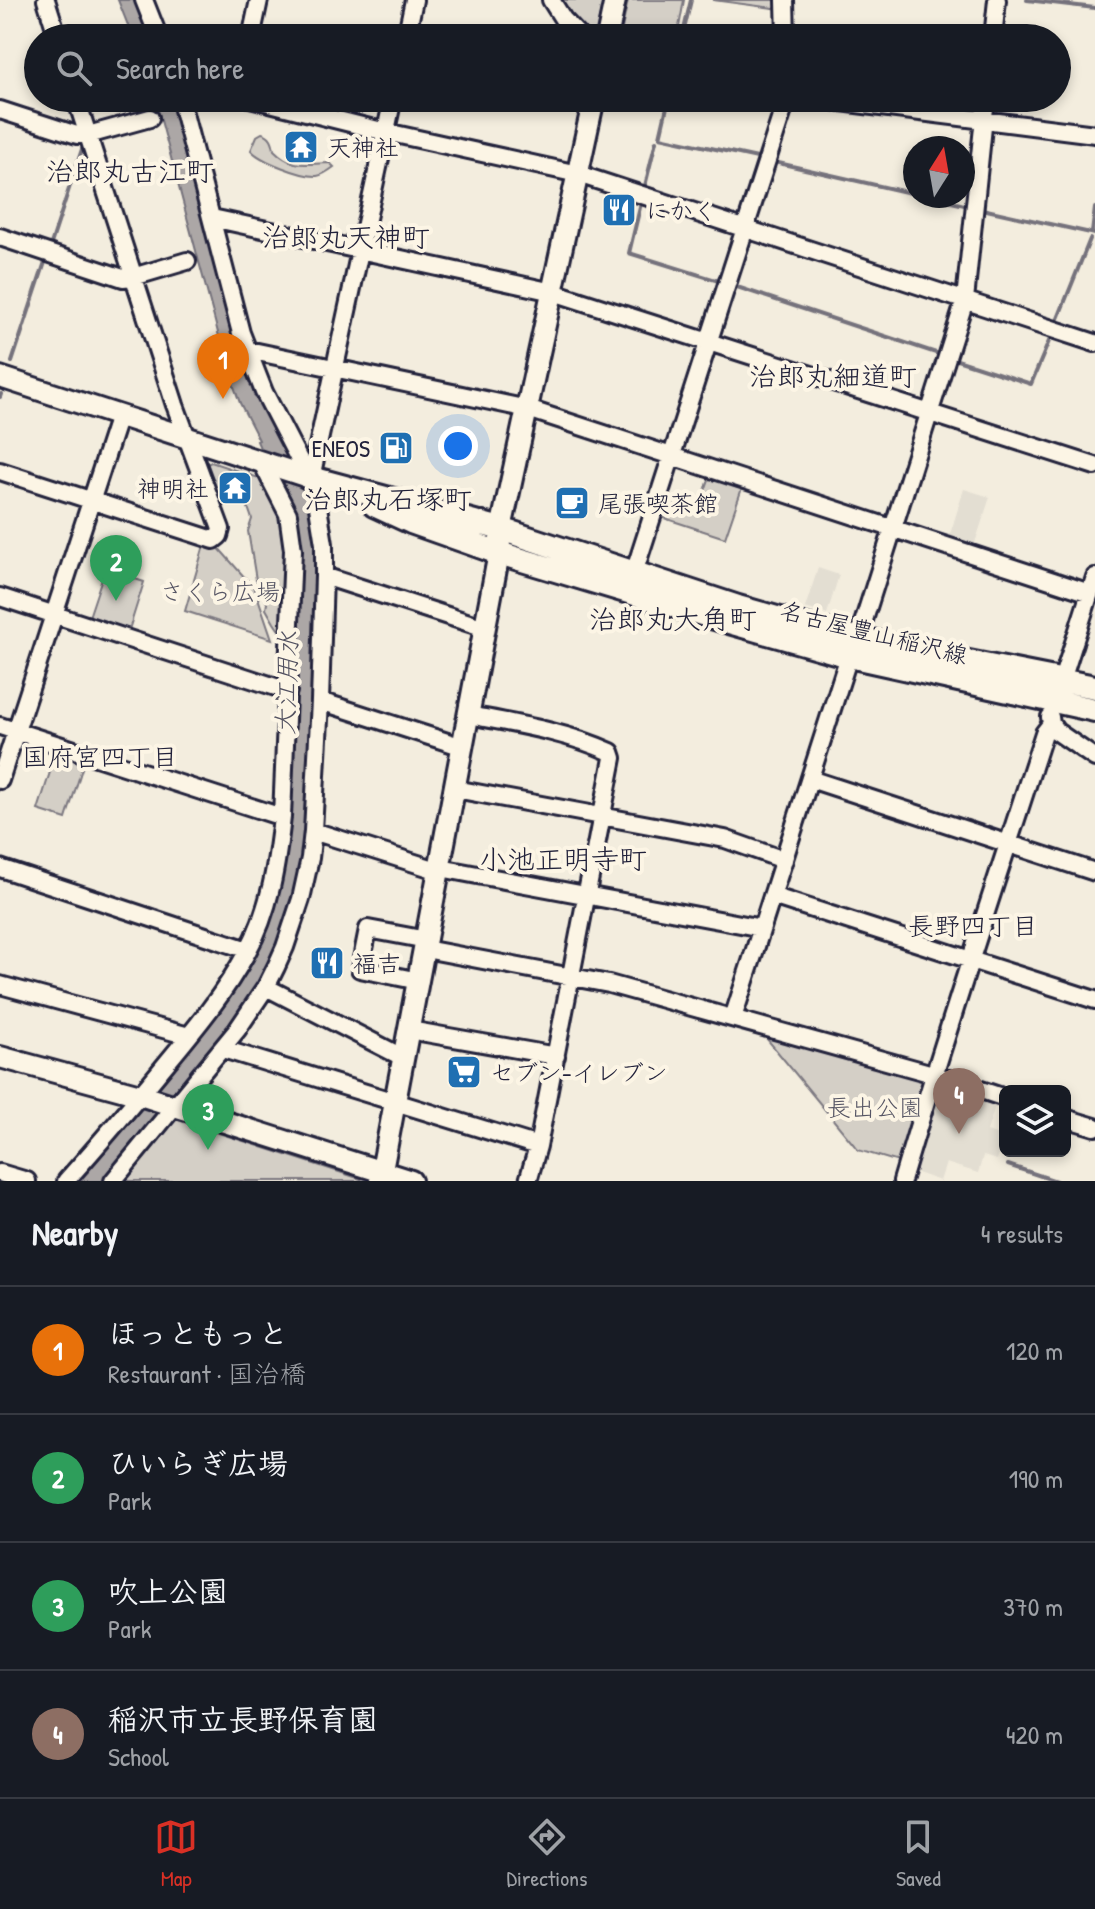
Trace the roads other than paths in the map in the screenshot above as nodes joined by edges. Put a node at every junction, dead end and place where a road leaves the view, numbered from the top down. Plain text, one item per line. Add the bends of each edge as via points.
1 (46, 0) edge
2 (144, 0) edge
3 (259, 0) edge
4 (414, 0) edge
5 (551, 0) edge
6 (615, 0) edge
7 (785, 0) edge
8 (997, 0) edge
9 (54, 24) edge
10 (153, 24) edge
11 (254, 24) edge
12 (409, 24) edge
13 (568, 24) edge
14 (610, 24) edge
15 (786, 24) edge
16 (994, 24) edge
17 (0, 110) edge
18 (81, 112) edge
19 (184, 112) edge
20 (306, 112) edge
21 (390, 112) edge
22 (591, 112) edge
23 (783, 112) edge
24 (920, 112) edge
25 (984, 112) edge
26 (150, 118) dead end
27 (983, 120) junction
28 (386, 132) junction
29 (1095, 134) edge
30 (88, 135) junction
31 (578, 174) junction
32 (212, 218) junction
33 (745, 229) junction
34 (0, 237) edge
35 (360, 251) junction
36 (187, 261) dead end
37 (133, 277) junction
38 (553, 292) junction
39 (965, 300) junction
40 (709, 342) junction
41 (1095, 343) edge
42 (248, 350) junction
43 (335, 368) junction
44 (0, 377) edge
45 (528, 409) junction
46 (929, 413) junction
47 (119, 416) junction
48 (187, 438) junction
49 (672, 456) junction
50 (263, 463) junction
51 (1095, 466) edge
52 (0, 471) edge
53 (314, 479) junction
54 (91, 501) junction
55 (501, 529) junction
56 (892, 529) junction
57 (499, 553) junction
58 (634, 573) junction
59 (324, 576) junction
60 (1092, 585) edge
61 (0, 597) edge
62 (1090, 613) edge
63 (54, 614) junction
64 (485, 628) junction
65 (854, 647) junction
66 (1095, 687) edge
67 (1058, 690) junction
68 (288, 691) junction
69 (320, 701) junction
70 (1095, 710) edge
71 (469, 715) junction
72 (1051, 724) junction
73 (8, 729) edge
74 (463, 747) junction
75 (1095, 758) edge
76 (810, 779) junction
77 (0, 780) edge
78 (455, 789) junction
79 (602, 816) junction
80 (282, 817) junction
81 (313, 831) junction
82 (1008, 844) junction
83 (784, 860) junction
84 (0, 868) edge
85 (440, 870) junction
86 (1095, 872) edge
87 (586, 896) junction
88 (772, 896) junction
89 (762, 928) junction
90 (426, 945) junction
91 (248, 950) junction
92 (970, 960) junction
93 (571, 976) junction
94 (419, 981) junction
95 (0, 985) edge
96 (266, 987) junction
97 (1095, 1000) edge
98 (733, 1018) junction
99 (409, 1030) junction
100 (189, 1036) junction
101 (223, 1049) junction
102 (556, 1056) junction
103 (0, 1057) edge
104 (404, 1058) junction
105 (933, 1074) junction
106 (142, 1096) junction
107 (999, 1096) edge
108 (395, 1103) junction
109 (173, 1106) junction
110 (1071, 1120) edge
111 (1095, 1127) edge
112 (538, 1146) junction
113 (0, 1173) edge
114 (381, 1177) edge
115 (27, 1181) edge
116 (66, 1181) edge
117 (113, 1181) edge
118 (411, 1181) edge
119 (528, 1181) edge
120 (902, 1181) edge

1 - 9 street
2 - 10 street
3 - 11 street
4 - 12 street
5 - 13 street
6 - 14 street
7 - 15 street
8 - 16 street
17 - 30 street
18 - 30 street
19 - 32 street
20 - 28 street
21 - 28 street
22 - 31 street
23 - 33 street
24 - 27 street
25 - 27 street
26 - 30 street
27 - 29 street
27 - 39 street
28 - 31 street
28 - 35 street
30 - 37 street
31 - 33 street
31 - 38 street
32 - 35 street
32 - 42 street
33 - 39 street
33 - 40 street
34 - 37 street
35 - 38 street
35 - 43 street
36 - 37 street
37 - 48 street
38 - 40 street
38 - 45 street
39 - 41 street
39 - 46 street
40 - 46 street
40 - 49 street
42 - 43 street
42 - 53 street via 264,392
43 - 45 street
43 - 53 street
44 - 47 street
45 - 49 street
45 - 55 street
46 - 51 street
46 - 56 street
47 - 48 street
47 - 54 street
48 - 50 street
48 - 54 street via 219,518 221,529 214,540
49 - 56 street
49 - 58 street
50 - 53 street
50 - 68 street via 288,514 293,550
52 - 54 street
53 - 55 main road, 名古屋豊山稲沢線
53 - 57 main road, 名古屋豊山稲沢線
53 - 59 street
54 - 63 street
55 - 57 street
55 - 58 main road, 名古屋豊山稲沢線
56 - 60 street
56 - 65 street
57 - 64 street
57 - 65 main road, 名古屋豊山稲沢線 via 715,618
58 - 65 main road, 名古屋豊山稲沢線
59 - 64 street
59 - 69 street
60 - 62 street
61 - 63 street
62 - 67 street
63 - 68 street
63 - 73 street
64 - 71 street
65 - 67 main road, 名古屋豊山稲沢線 via 931,675
65 - 76 street
66 - 67 main road, 名古屋豊山稲沢線
67 - 70 main road, 名古屋豊山稲沢線
67 - 72 street
68 - 80 street
69 - 74 street
69 - 81 street
71 - 74 street
71 - 79 street via 543,730 611,752
72 - 75 street
72 - 82 street
73 - 77 street
73 - 80 street
74 - 78 street
76 - 82 street
76 - 83 street
78 - 79 street
78 - 85 street
79 - 83 street via 725,839
79 - 87 street
80 - 91 street via 270,895
81 - 85 street
81 - 96 street via 295,919
82 - 86 street
82 - 92 street
83 - 88 street
84 - 91 street
85 - 87 street
85 - 90 street
87 - 89 street
87 - 93 street
88 - 89 street
88 - 92 street
89 - 98 street
90 - 93 street
90 - 94 street
90 - 94 street via 368,929 360,969
91 - 100 street
92 - 97 street
92 - 105 street
93 - 98 street
93 - 102 street
94 - 99 street
95 - 100 street
96 - 101 street
96 - 104 street
98 - 105 street
99 - 102 street
99 - 104 street
100 - 106 street
101 - 108 street
101 - 109 street
102 - 112 street
103 - 106 street
104 - 108 street
105 - 107 street
105 - 120 street
106 - 109 street
106 - 116 street
108 - 112 street
108 - 114 street
109 - 114 street
109 - 117 street
110 - 111 street
112 - 119 street
113 - 115 street
114 - 118 street

